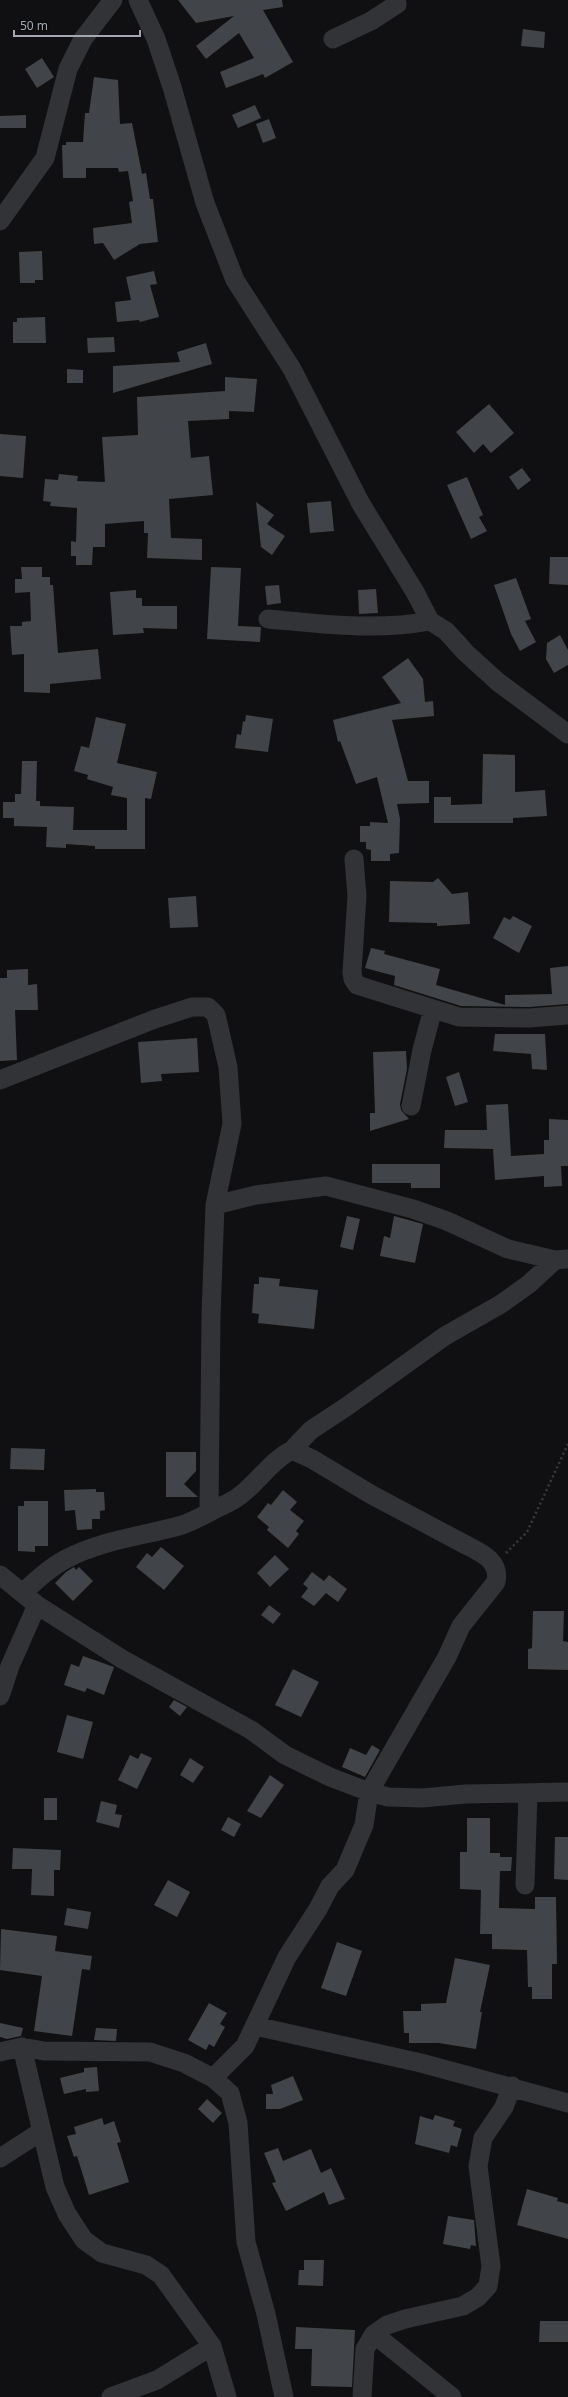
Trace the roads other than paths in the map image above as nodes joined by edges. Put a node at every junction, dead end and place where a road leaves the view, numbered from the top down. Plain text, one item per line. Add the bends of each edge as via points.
1 (113, 0) edge
2 (138, 0) edge
3 (396, 0) edge
4 (333, 39) dead end
5 (0, 221) edge
6 (268, 619) dead end
7 (430, 622) junction
8 (568, 735) edge
9 (354, 859) dead end
10 (434, 1009) junction
11 (568, 1015) edge
12 (0, 1080) edge
13 (411, 1106) dead end
14 (215, 1205) junction
15 (562, 1259) edge
16 (292, 1450) junction
17 (210, 1511) junction
18 (0, 1575) edge
19 (23, 1593) junction
20 (37, 1605) junction
21 (0, 1696) edge
22 (369, 1792) junction
23 (568, 1792) edge
24 (528, 1794) junction
25 (525, 1886) dead end
26 (255, 2026) junction
27 (22, 2047) junction
28 (0, 2052) edge
29 (213, 2078) junction
30 (512, 2086) junction
31 (568, 2103) edge
32 (42, 2131) junction
33 (0, 2158) edge
34 (374, 2334) junction
35 (212, 2346) junction
36 (111, 2397) edge
37 (227, 2397) edge
38 (284, 2397) edge
39 (362, 2397) edge
40 (452, 2397) edge

1 - 5 street via 83,39 68,69 45,158
2 - 7 street via 156,39 205,203 235,280 292,369 362,504
3 - 4 street via 397,4 371,21
6 - 7 street via 357,627 399,627
7 - 8 street via 446,631 498,682
9 - 10 street via 357,896 353,979 357,985
10 - 11 street via 459,1017 529,1018
10 - 13 street via 422,1050
12 - 14 street via 155,1019 192,1007 208,1007 216,1015 228,1066 232,1124
14 - 15 street via 256,1195 326,1186 447,1220 508,1249
14 - 17 street via 211,1316
15 - 16 street via 501,1304 445,1336 311,1430
16 - 17 street via 270,1467 242,1495
16 - 22 street via 483,1554 495,1565 498,1574 496,1582 461,1626 447,1657
17 - 19 street via 183,1524 94,1548 66,1559 42,1575
18 - 19 street
19 - 20 street
20 - 21 street via 10,1666
20 - 22 street via 122,1659 251,1730 285,1755
22 - 24 street via 388,1797 422,1798 466,1794
22 - 26 street via 364,1825 345,1870 330,1886 287,1957
23 - 24 street
24 - 25 street
26 - 29 street via 245,2046
26 - 30 street via 373,2051
27 - 28 street
27 - 29 street via 44,2051 150,2052 184,2063
27 - 32 street
29 - 38 street via 230,2093 238,2123 246,2242 266,2314
30 - 31 street
30 - 34 street via 504,2107 483,2138 478,2166 491,2266 488,2286 478,2297 463,2306 405,2319 387,2325
32 - 33 street
32 - 35 street via 55,2187 67,2214 84,2240 102,2253 146,2265 161,2275
34 - 39 street via 365,2349
34 - 40 street
35 - 36 street via 157,2380
35 - 37 street

